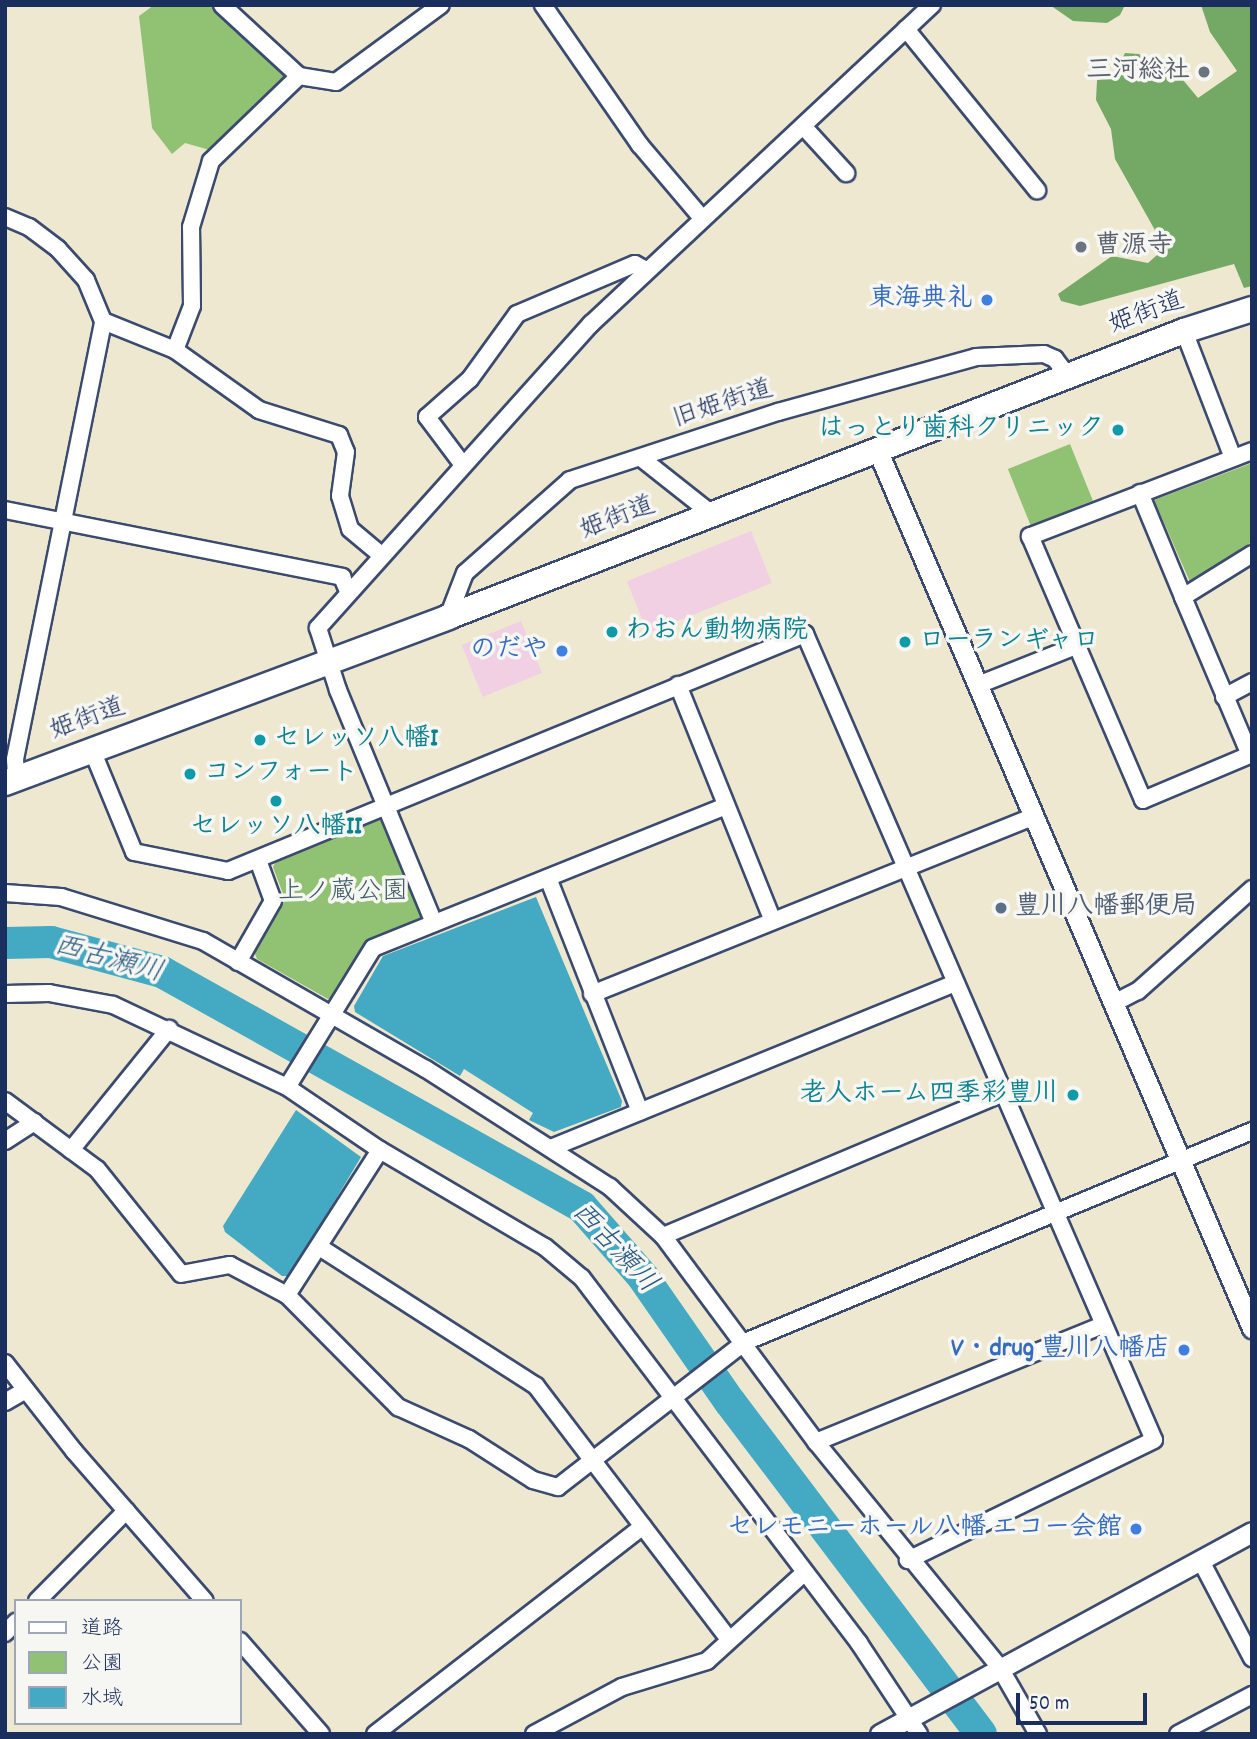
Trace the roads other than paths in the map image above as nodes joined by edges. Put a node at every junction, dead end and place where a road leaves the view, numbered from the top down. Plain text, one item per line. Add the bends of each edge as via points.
1 (222, 5) edge
2 (441, 5) edge
3 (543, 5) edge
4 (925, 7) edge
5 (906, 29) junction
6 (299, 76) junction
7 (803, 126) junction
8 (846, 173) dead end
9 (1037, 190) dead end
10 (5, 217) edge
11 (702, 218) junction
12 (646, 270) junction
13 (1252, 309) edge
14 (103, 321) junction
15 (1184, 331) junction
16 (176, 350) junction
17 (1068, 376) junction
18 (877, 449) junction
19 (1252, 451) edge
20 (641, 458) junction
21 (1233, 458) junction
22 (463, 466) junction
23 (1140, 493) junction
24 (5, 510) edge
25 (712, 514) junction
26 (60, 522) junction
27 (380, 555) junction
28 (1252, 555) edge
29 (348, 591) junction
30 (1183, 597) junction
31 (448, 617) junction
32 (1076, 646) junction
33 (329, 662) junction
34 (1252, 682) edge
35 (678, 685) junction
36 (978, 685) junction
37 (1224, 697) junction
38 (92, 750) junction
39 (1251, 754) edge
40 (11, 780) edge
41 (387, 806) junction
42 (726, 806) junction
43 (1034, 816) junction
44 (258, 860) junction
45 (907, 867) junction
46 (548, 878) junction
47 (1252, 889) edge
48 (5, 893) edge
49 (773, 921) junction
50 (434, 923) junction
51 (238, 962) junction
52 (956, 983) junction
53 (592, 993) junction
54 (5, 994) edge
55 (1114, 1003) junction
56 (331, 1014) junction
57 (169, 1029) junction
58 (289, 1082) junction
59 (1006, 1092) junction
60 (5, 1101) edge
61 (640, 1111) junction
62 (34, 1122) junction
63 (1252, 1131) edge
64 (5, 1141) edge
65 (551, 1148) junction
66 (71, 1150) junction
67 (380, 1150) junction
68 (1181, 1160) junction
69 (1056, 1213) junction
70 (663, 1236) junction
71 (321, 1248) junction
72 (287, 1295) junction
73 (1103, 1325) junction
74 (1252, 1328) edge
75 (745, 1342) junction
76 (5, 1363) edge
77 (26, 1390) junction
78 (671, 1397) junction
79 (5, 1402) edge
80 (816, 1442) junction
81 (593, 1461) junction
82 (126, 1511) junction
83 (643, 1526) junction
84 (1252, 1532) edge
85 (908, 1560) junction
86 (1201, 1561) junction
87 (803, 1574) junction
88 (39, 1599) edge
89 (203, 1599) edge
90 (729, 1639) junction
91 (242, 1643) edge
92 (1252, 1658) edge
93 (1000, 1668) junction
94 (1252, 1695) edge
95 (912, 1727) edge
96 (321, 1734) edge
97 (375, 1734) edge
98 (534, 1734) edge
99 (880, 1734) edge
100 (1038, 1734) edge
101 (1178, 1734) edge

1 - 6 street
2 - 6 street via 336,82
3 - 11 street via 640,145
4 - 5 street
5 - 7 street
5 - 9 street
6 - 16 street via 212,161 191,227 192,306
7 - 8 street
7 - 11 street
10 - 14 street via 29,227 58,249 86,281
11 - 12 street
12 - 22 street
12 - 22 street via 635,264 517,314 470,379 427,417
13 - 15 main road, 姫街道
14 - 16 street
14 - 26 street
15 - 17 main road, 姫街道
15 - 21 street
16 - 27 street via 259,411 338,435 346,452 340,496 350,529
17 - 18 main road, 姫街道
17 - 20 street, 旧姫街道 via 1055,359 1044,354 976,357 778,412
18 - 25 main road, 姫街道
18 - 36 street
19 - 21 street
20 - 25 street
20 - 31 street, 旧姫街道 via 570,480 465,573
21 - 23 street
22 - 27 street
23 - 30 street
23 - 32 street via 1030,536
24 - 26 street
25 - 31 main road, 姫街道
26 - 29 street via 342,577
26 - 40 street
27 - 29 street
28 - 30 street
29 - 33 street via 318,628
30 - 37 street
31 - 33 main road, 姫街道
32 - 36 street
32 - 39 street via 1143,800
33 - 38 main road, 姫街道
33 - 41 street
34 - 37 street
35 - 41 street
35 - 42 street
35 - 45 street via 804,634
36 - 43 street
37 - 39 street
38 - 40 main road, 姫街道
38 - 44 street via 134,852 228,871
41 - 44 street
41 - 50 street
42 - 46 street
42 - 49 street
43 - 45 street
43 - 55 street
44 - 51 street via 273,901
45 - 49 street
45 - 52 street
46 - 50 street
46 - 53 street
47 - 55 street via 1139,991
48 - 51 street via 61,897 133,916 203,941
49 - 53 street
50 - 56 street via 373,948
51 - 56 street
52 - 59 street
52 - 61 street
53 - 61 street
54 - 57 street via 48,993 113,1005
55 - 68 street
56 - 58 street
56 - 65 street
57 - 58 street
57 - 66 street
58 - 67 street
59 - 69 street
59 - 70 street
60 - 62 street
61 - 65 street
62 - 64 street
62 - 66 street
63 - 68 street
65 - 70 street via 610,1187
66 - 72 street via 116,1190 181,1274 230,1265
67 - 71 street
67 - 78 street via 545,1247 582,1278
68 - 69 street
68 - 74 street
69 - 73 street
69 - 75 street
70 - 75 street
71 - 72 street
71 - 81 street via 536,1386
72 - 81 street via 398,1407 469,1439 533,1480 558,1487
73 - 80 street
73 - 85 street via 1154,1440
75 - 78 street
75 - 80 street
76 - 77 street
77 - 79 street
77 - 82 street
78 - 81 street
78 - 87 street
80 - 85 street
81 - 83 street
82 - 88 street
82 - 89 street
83 - 90 street
83 - 97 street
84 - 86 street
85 - 93 street
86 - 92 street
86 - 93 street
87 - 90 street
87 - 95 street via 859,1643
90 - 98 street via 707,1661 622,1687
91 - 96 street
93 - 95 street
93 - 100 street
94 - 101 street
95 - 99 street

